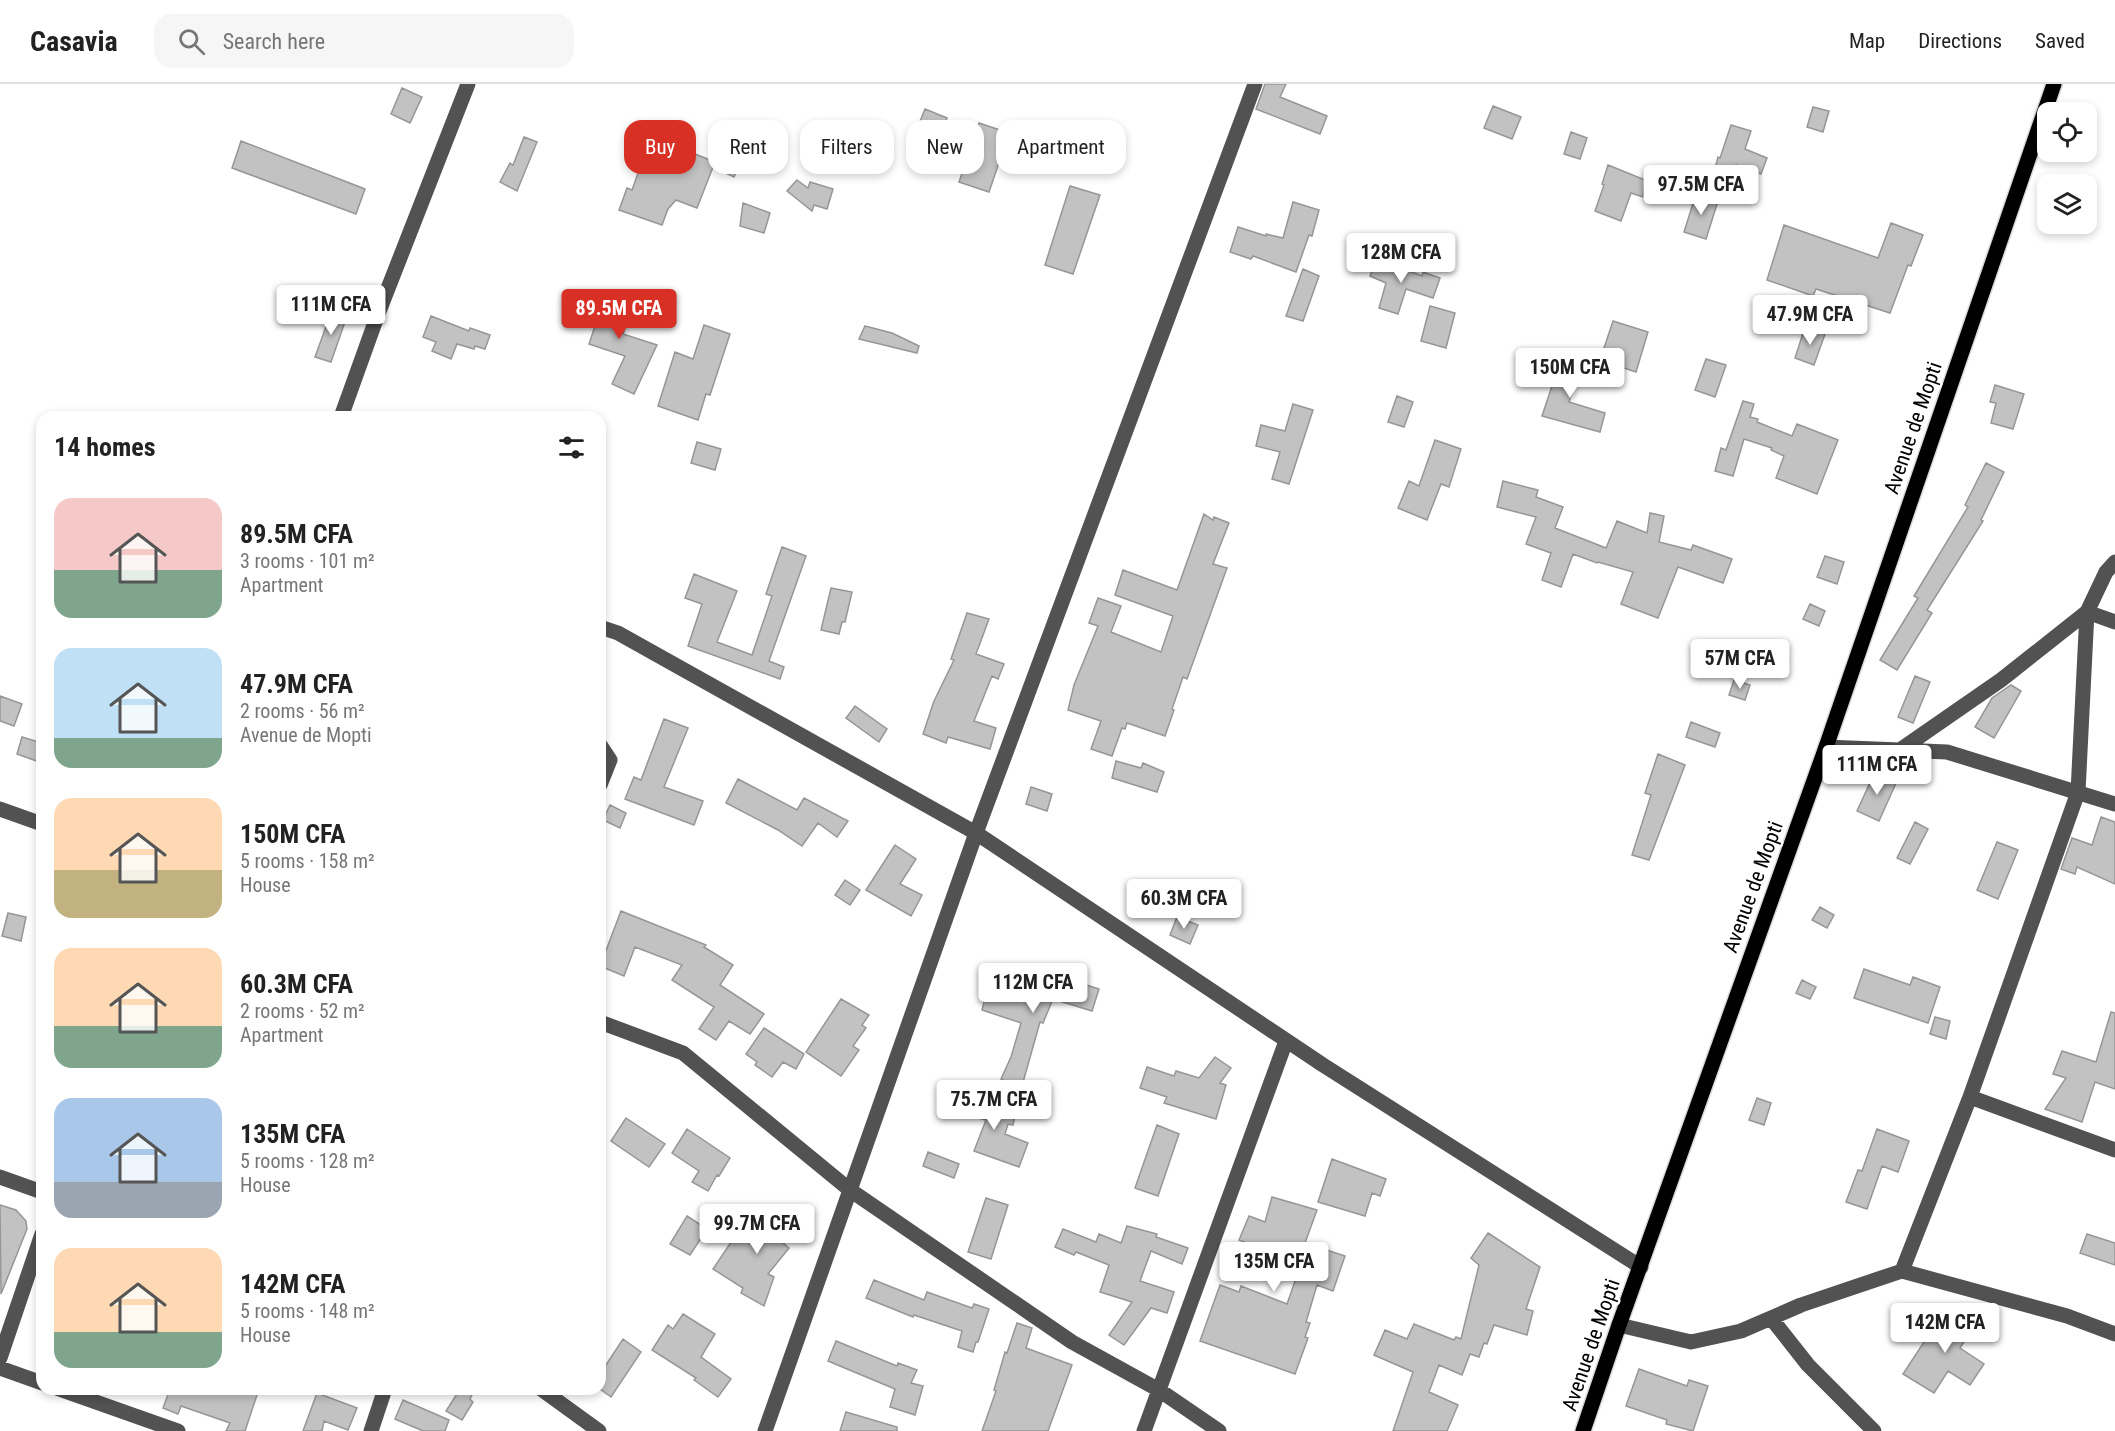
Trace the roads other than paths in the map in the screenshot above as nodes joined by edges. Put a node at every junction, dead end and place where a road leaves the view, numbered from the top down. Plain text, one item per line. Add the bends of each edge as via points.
1 (468, 84) edge
2 (1255, 84) edge
3 (2054, 84) edge
4 (343, 411) edge
5 (2115, 562) edge
6 (2088, 612) junction
7 (2115, 622) edge
8 (606, 629) edge
9 (1826, 747) junction
10 (1900, 750) junction
11 (606, 754) edge
12 (606, 770) edge
13 (2079, 792) junction
14 (2115, 804) edge
15 (0, 809) edge
16 (36, 822) edge
17 (976, 833) junction
18 (606, 1024) edge
19 (1286, 1041) junction
20 (1970, 1098) junction
21 (2115, 1150) edge
22 (0, 1177) edge
23 (36, 1190) edge
24 (850, 1190) junction
25 (36, 1251) edge
26 (1641, 1267) junction
27 (1902, 1271) junction
28 (1771, 1318) junction
29 (1619, 1325) junction
30 (2115, 1334) edge
31 (0, 1358) edge
32 (0, 1368) edge
33 (36, 1381) edge
34 (1159, 1390) junction
35 (76, 1395) edge
36 (383, 1395) edge
37 (549, 1395) edge
38 (178, 1431) edge
39 (370, 1431) edge
40 (599, 1431) edge
41 (765, 1431) edge
42 (1144, 1431) edge
43 (1219, 1431) edge
44 (1583, 1431) edge
45 (1874, 1431) edge

1 - 4 street
2 - 17 street
3 - 9 main road, Avenue de Mopti
5 - 6 street
6 - 7 street
6 - 10 street via 2001,680
6 - 13 street
8 - 17 street
9 - 10 street
9 - 26 main road, Avenue de Mopti
10 - 13 street via 1947,752
11 - 12 street via 610,760
13 - 14 street
13 - 20 street
15 - 16 street
17 - 19 street
17 - 24 street
18 - 24 street via 683,1053
19 - 26 street
19 - 34 street
20 - 21 street
20 - 27 street
22 - 23 street
24 - 34 street via 1072,1342
24 - 41 street
25 - 31 street
26 - 29 main road, Avenue de Mopti
27 - 28 street
27 - 30 street via 2067,1316
28 - 29 street via 1741,1331 1691,1342
28 - 45 street via 1808,1365
29 - 44 main road, Avenue de Mopti
32 - 33 street
34 - 42 street
34 - 43 street
35 - 38 street
36 - 39 street
37 - 40 street

